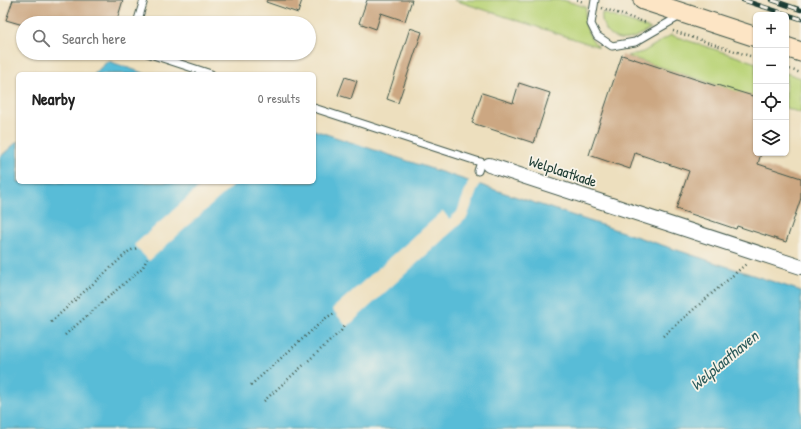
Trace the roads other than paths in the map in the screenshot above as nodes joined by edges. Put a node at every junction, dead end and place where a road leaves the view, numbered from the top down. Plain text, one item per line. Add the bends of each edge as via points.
1 (144, 0) edge
2 (595, 0) edge
3 (643, 0) edge
4 (684, 13) junction
5 (139, 16) edge
6 (753, 36) edge
7 (789, 48) edge
8 (801, 52) edge
9 (168, 60) edge
10 (205, 72) edge
11 (316, 109) edge
12 (483, 166) joint
13 (801, 267) edge

1 - 5 lane
2 - 4 lane via 591,24 597,36 612,46 635,42
3 - 4 street
4 - 6 street
7 - 8 street
9 - 10 lane
11 - 12 lane, Welplaatkade
12 - 13 street, Welplaatkade

